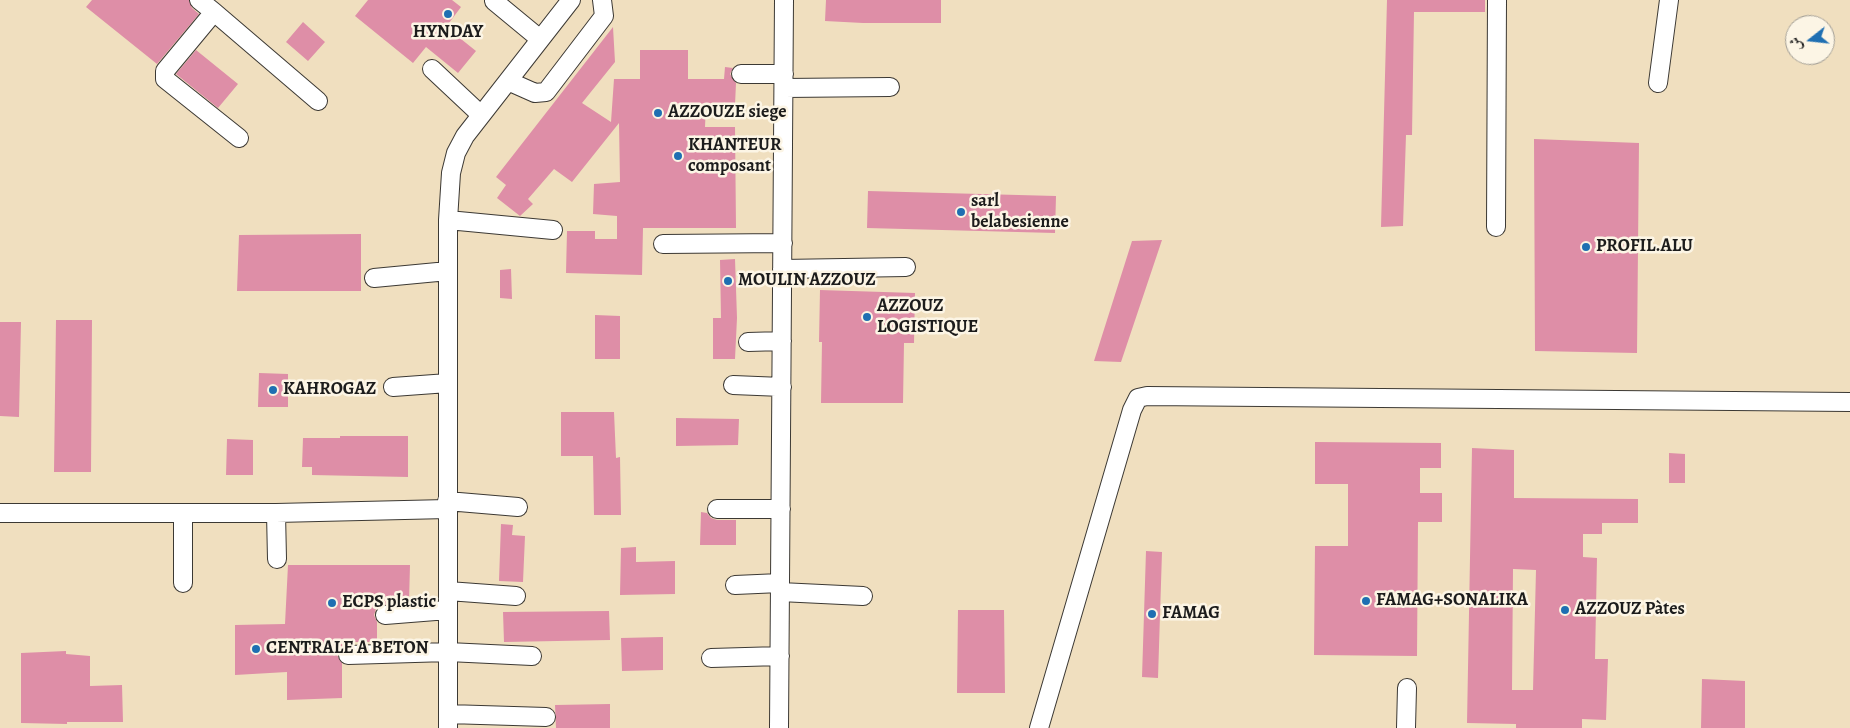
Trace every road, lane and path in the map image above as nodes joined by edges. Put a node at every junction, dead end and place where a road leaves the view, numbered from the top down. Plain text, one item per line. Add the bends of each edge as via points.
1 (199, 0) edge
2 (602, 0) edge
3 (784, 0) edge
4 (1497, 0) edge
5 (1669, 0) edge
6 (494, 1) edge
7 (564, 3) edge
8 (214, 12) junction
9 (540, 39) junction
10 (432, 69) dead end
11 (740, 74) dead end
12 (508, 80) junction
13 (784, 81) junction
14 (1658, 82) dead end
15 (890, 87) dead end
16 (318, 100) dead end
17 (481, 114) junction
18 (239, 138) dead end
19 (448, 220) junction
20 (1496, 228) dead end
21 (553, 230) dead end
22 (783, 243) junction
23 (663, 244) dead end
24 (906, 267) dead end
25 (782, 269) junction
26 (448, 271) junction
27 (374, 278) dead end
28 (782, 341) junction
29 (748, 342) dead end
30 (448, 383) junction
31 (733, 385) dead end
32 (393, 387) dead end
33 (782, 387) junction
34 (1850, 402) edge
35 (447, 505) junction
36 (518, 507) dead end
37 (717, 509) dead end
38 (781, 509) junction
39 (0, 513) edge
40 (276, 513) junction
41 (183, 514) junction
42 (278, 559) dead end
43 (183, 583) dead end
44 (735, 585) dead end
45 (780, 587) junction
46 (448, 591) junction
47 (516, 596) dead end
48 (863, 596) dead end
49 (448, 610) junction
50 (385, 615) dead end
51 (448, 652) junction
52 (348, 655) dead end
53 (532, 656) dead end
54 (780, 656) junction
55 (711, 658) dead end
56 (1407, 688) dead end
57 (546, 717) dead end
58 (448, 721) edge
59 (779, 728) edge
60 (1038, 728) edge
61 (1406, 728) edge

1 - 8 street
2 - 12 street via 604,16 546,92 535,93
3 - 13 street
4 - 20 street
5 - 14 street
6 - 9 street
7 - 9 street
8 - 16 street
8 - 18 street via 164,76
9 - 12 street
10 - 17 street
11 - 13 street
12 - 17 street
13 - 15 street
13 - 22 street
17 - 19 street via 456,153 451,173
19 - 21 street
19 - 26 street
22 - 23 street
22 - 25 street
24 - 25 street
25 - 28 street
26 - 27 street
26 - 30 street
28 - 29 street
28 - 33 street
30 - 32 street
30 - 35 street
31 - 33 street
33 - 38 street
34 - 60 street via 1138,398
35 - 36 street
35 - 40 street
35 - 46 street
37 - 38 street
38 - 45 street
39 - 41 street
40 - 41 street
40 - 42 street
41 - 43 street
44 - 45 street
45 - 48 street
45 - 54 street
46 - 47 street
46 - 49 street
49 - 50 street
49 - 51 street
51 - 52 street
51 - 53 street
51 - 58 street
54 - 55 street
54 - 59 street
56 - 61 street
57 - 58 street

